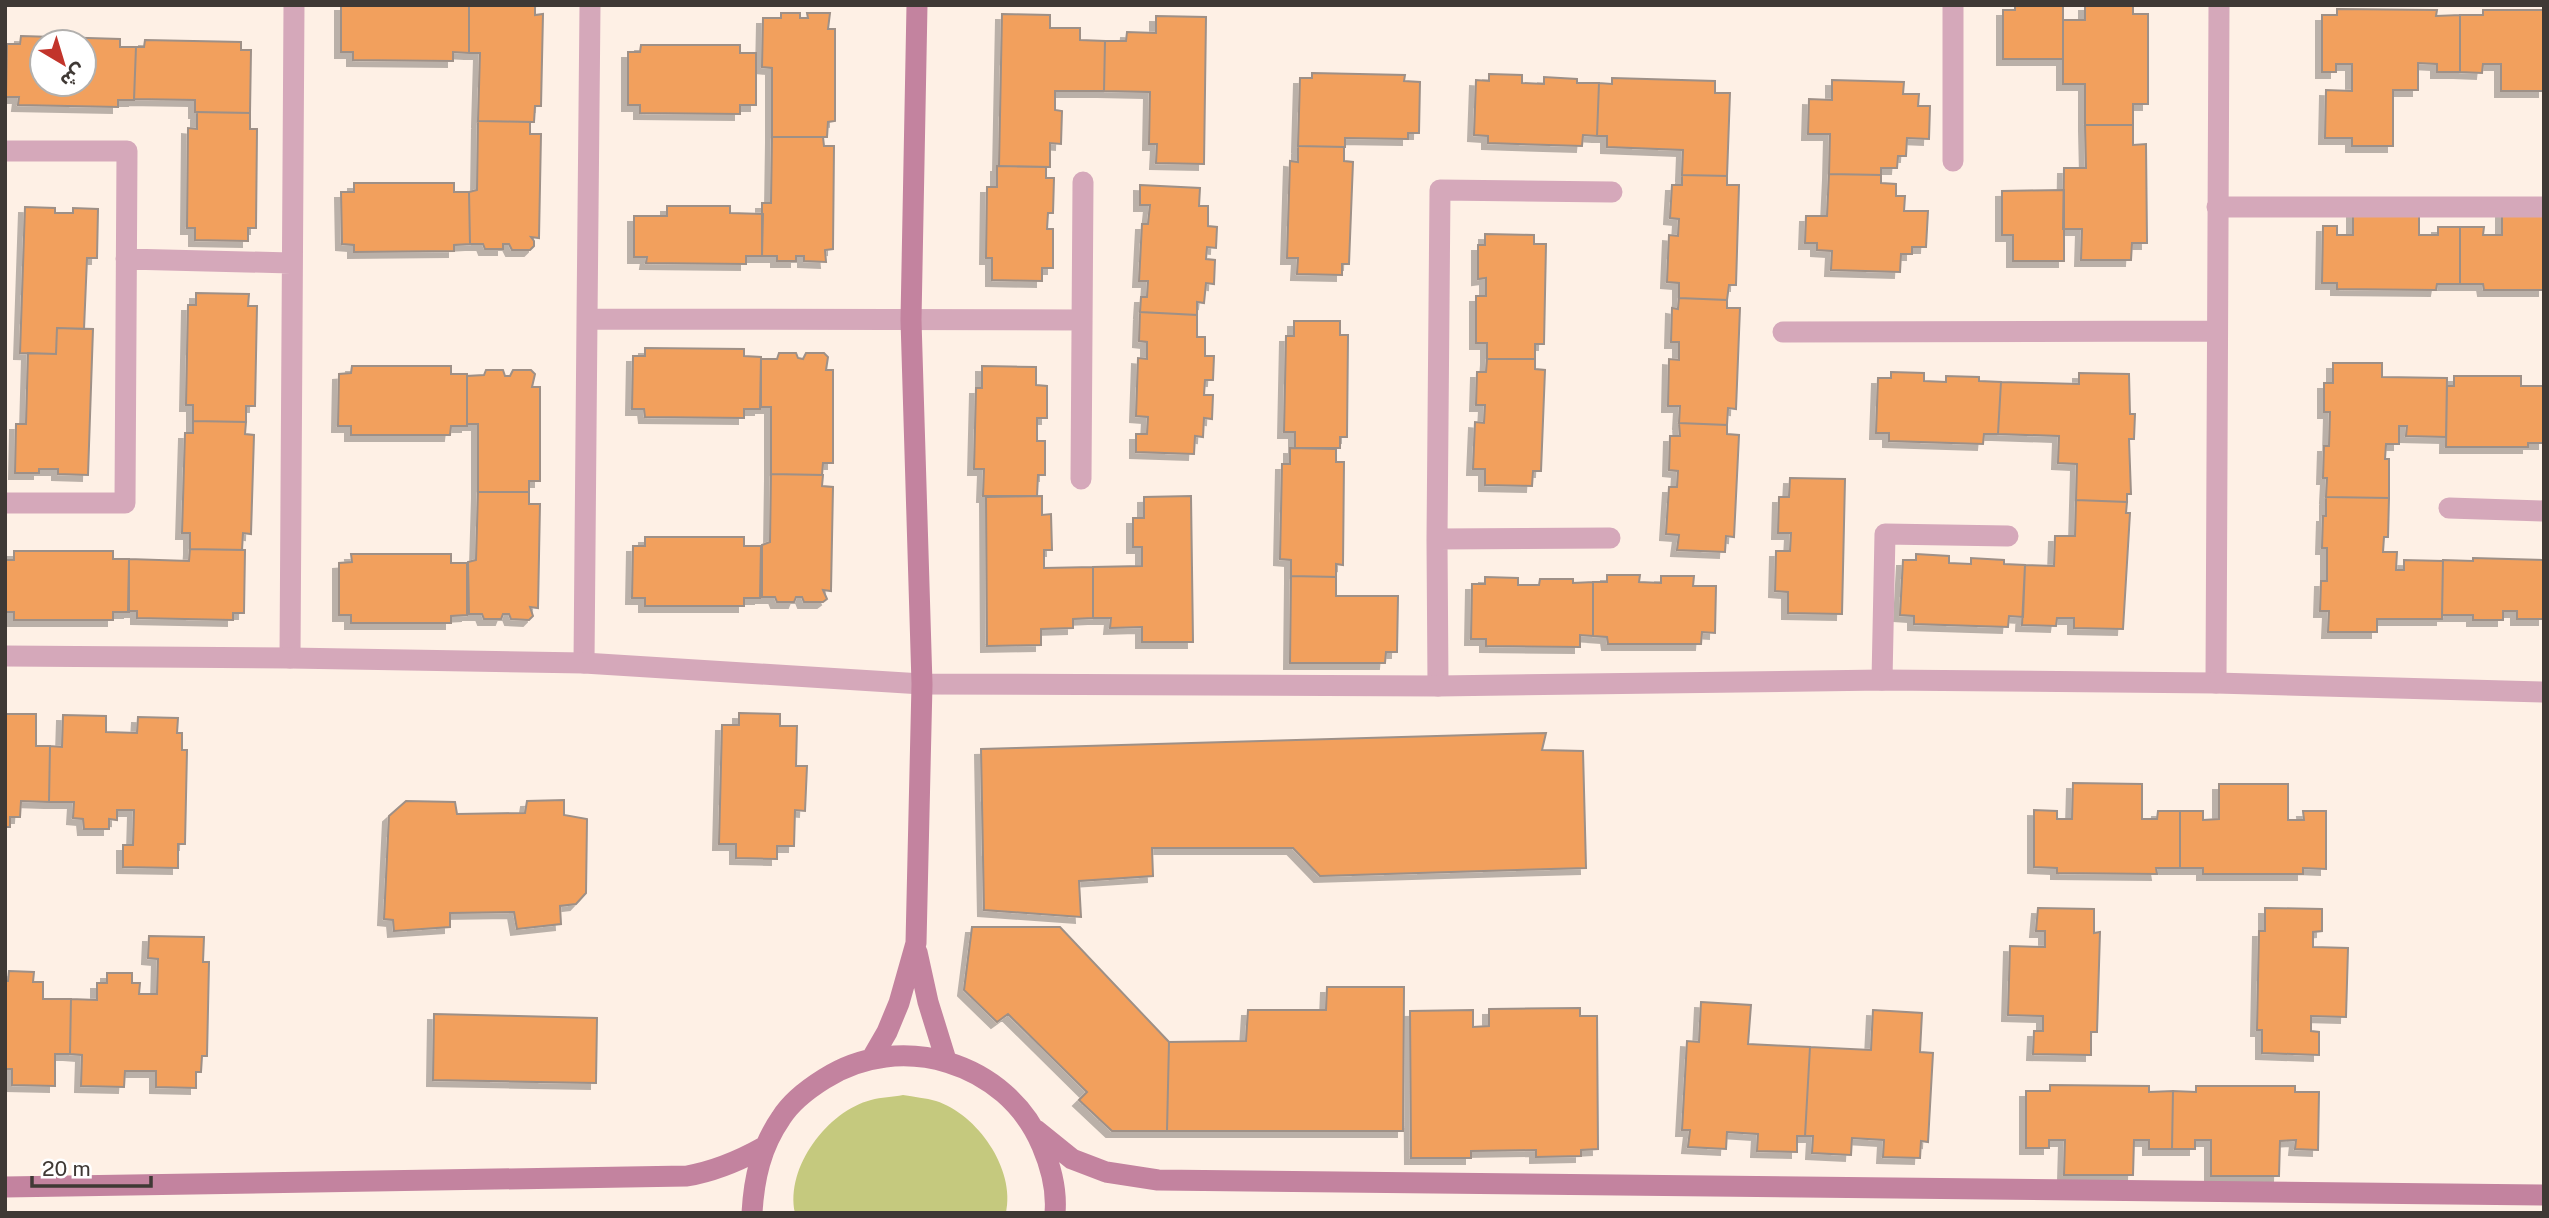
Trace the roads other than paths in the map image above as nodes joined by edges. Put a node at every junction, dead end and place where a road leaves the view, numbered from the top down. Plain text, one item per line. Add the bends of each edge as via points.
1 (294, 5) edge
2 (590, 5) edge
3 (917, 5) edge
4 (1953, 5) edge
5 (2219, 5) edge
6 (5, 151) edge
7 (1953, 161) dead end
8 (1083, 182) dead end
9 (1612, 192) dead end
10 (2217, 207) junction
11 (2544, 207) edge
12 (126, 259) junction
13 (291, 263) junction
14 (587, 319) junction
15 (911, 320) junction
16 (1082, 320) junction
17 (2217, 331) junction
18 (1783, 332) dead end
19 (1081, 479) dead end
20 (5, 503) edge
21 (2449, 509) dead end
22 (2544, 511) edge
23 (2008, 536) dead end
24 (1610, 538) dead end
25 (1437, 540) junction
26 (5, 656) edge
27 (290, 658) junction
28 (584, 663) junction
29 (1882, 680) junction
30 (2216, 683) junction
31 (922, 684) junction
32 (1438, 686) junction
33 (2544, 692) edge
34 (916, 943) junction
35 (872, 1058) junction
36 (946, 1060) junction
37 (1036, 1130) junction
38 (764, 1147) junction
39 (5, 1187) edge
40 (2544, 1195) edge
41 (752, 1213) edge
42 (1055, 1213) edge

1 - 13 street
2 - 14 street
3 - 15 main road
4 - 7 street
5 - 10 street
6 - 12 street via 127,151
8 - 16 street
9 - 25 street via 1440,190
10 - 11 street
10 - 17 street
12 - 13 street
12 - 20 street via 125,503
13 - 27 street
14 - 15 street
14 - 28 street
15 - 16 street
15 - 31 main road
16 - 19 street
17 - 18 street
17 - 30 street
21 - 22 street
23 - 29 street via 1885,534
24 - 25 street
25 - 32 street
26 - 27 street
27 - 28 street
28 - 31 street
29 - 30 street
29 - 32 street
30 - 33 street
31 - 32 street
31 - 34 main road
34 - 35 main road via 899,1003
34 - 36 main road
35 - 36 main road via 908,1055
35 - 38 main road via 838,1070 807,1090 782,1115
36 - 37 main road via 982,1076 1012,1099
37 - 40 main road via 1072,1159 1106,1172 1158,1180
37 - 42 main road via 1051,1166
38 - 39 main road via 734,1163 687,1176
38 - 41 main road via 754,1182

